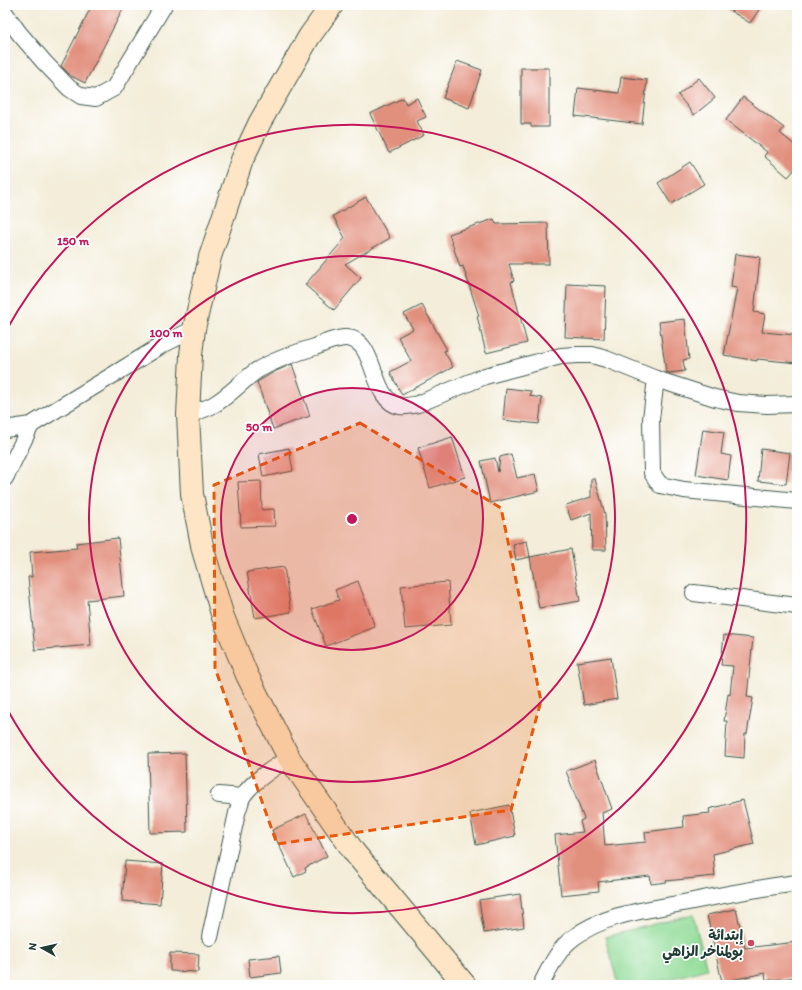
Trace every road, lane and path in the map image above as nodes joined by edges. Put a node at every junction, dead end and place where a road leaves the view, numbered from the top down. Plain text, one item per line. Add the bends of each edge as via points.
1 (164, 5) edge
2 (332, 5) edge
3 (5, 13) edge
4 (194, 329) junction
5 (656, 379) junction
6 (797, 404) edge
7 (188, 415) junction
8 (32, 425) junction
9 (5, 429) edge
10 (5, 478) edge
11 (797, 501) edge
12 (694, 593) dead end
13 (797, 606) edge
14 (289, 758) junction
15 (219, 795) dead end
16 (242, 797) junction
17 (797, 883) edge
18 (210, 937) dead end
19 (465, 985) edge
20 (541, 985) edge

1 - 3 street via 114,88 96,98 81,96 69,88 44,62
2 - 4 street via 309,37 260,122 242,160 210,257
4 - 7 street
4 - 8 street
5 - 6 street via 738,403
5 - 7 street via 592,355 561,356 485,376 418,404 399,406 387,398 360,343 344,338 287,356 257,371 214,405
5 - 11 street via 650,419 652,473 660,485 684,490
7 - 14 street via 192,494 203,550 221,610 246,675
8 - 9 street
8 - 10 street
12 - 13 street
14 - 16 street via 258,779
14 - 19 street via 354,852
15 - 16 street
16 - 18 street
17 - 20 street via 626,914 595,925 573,938 562,949

